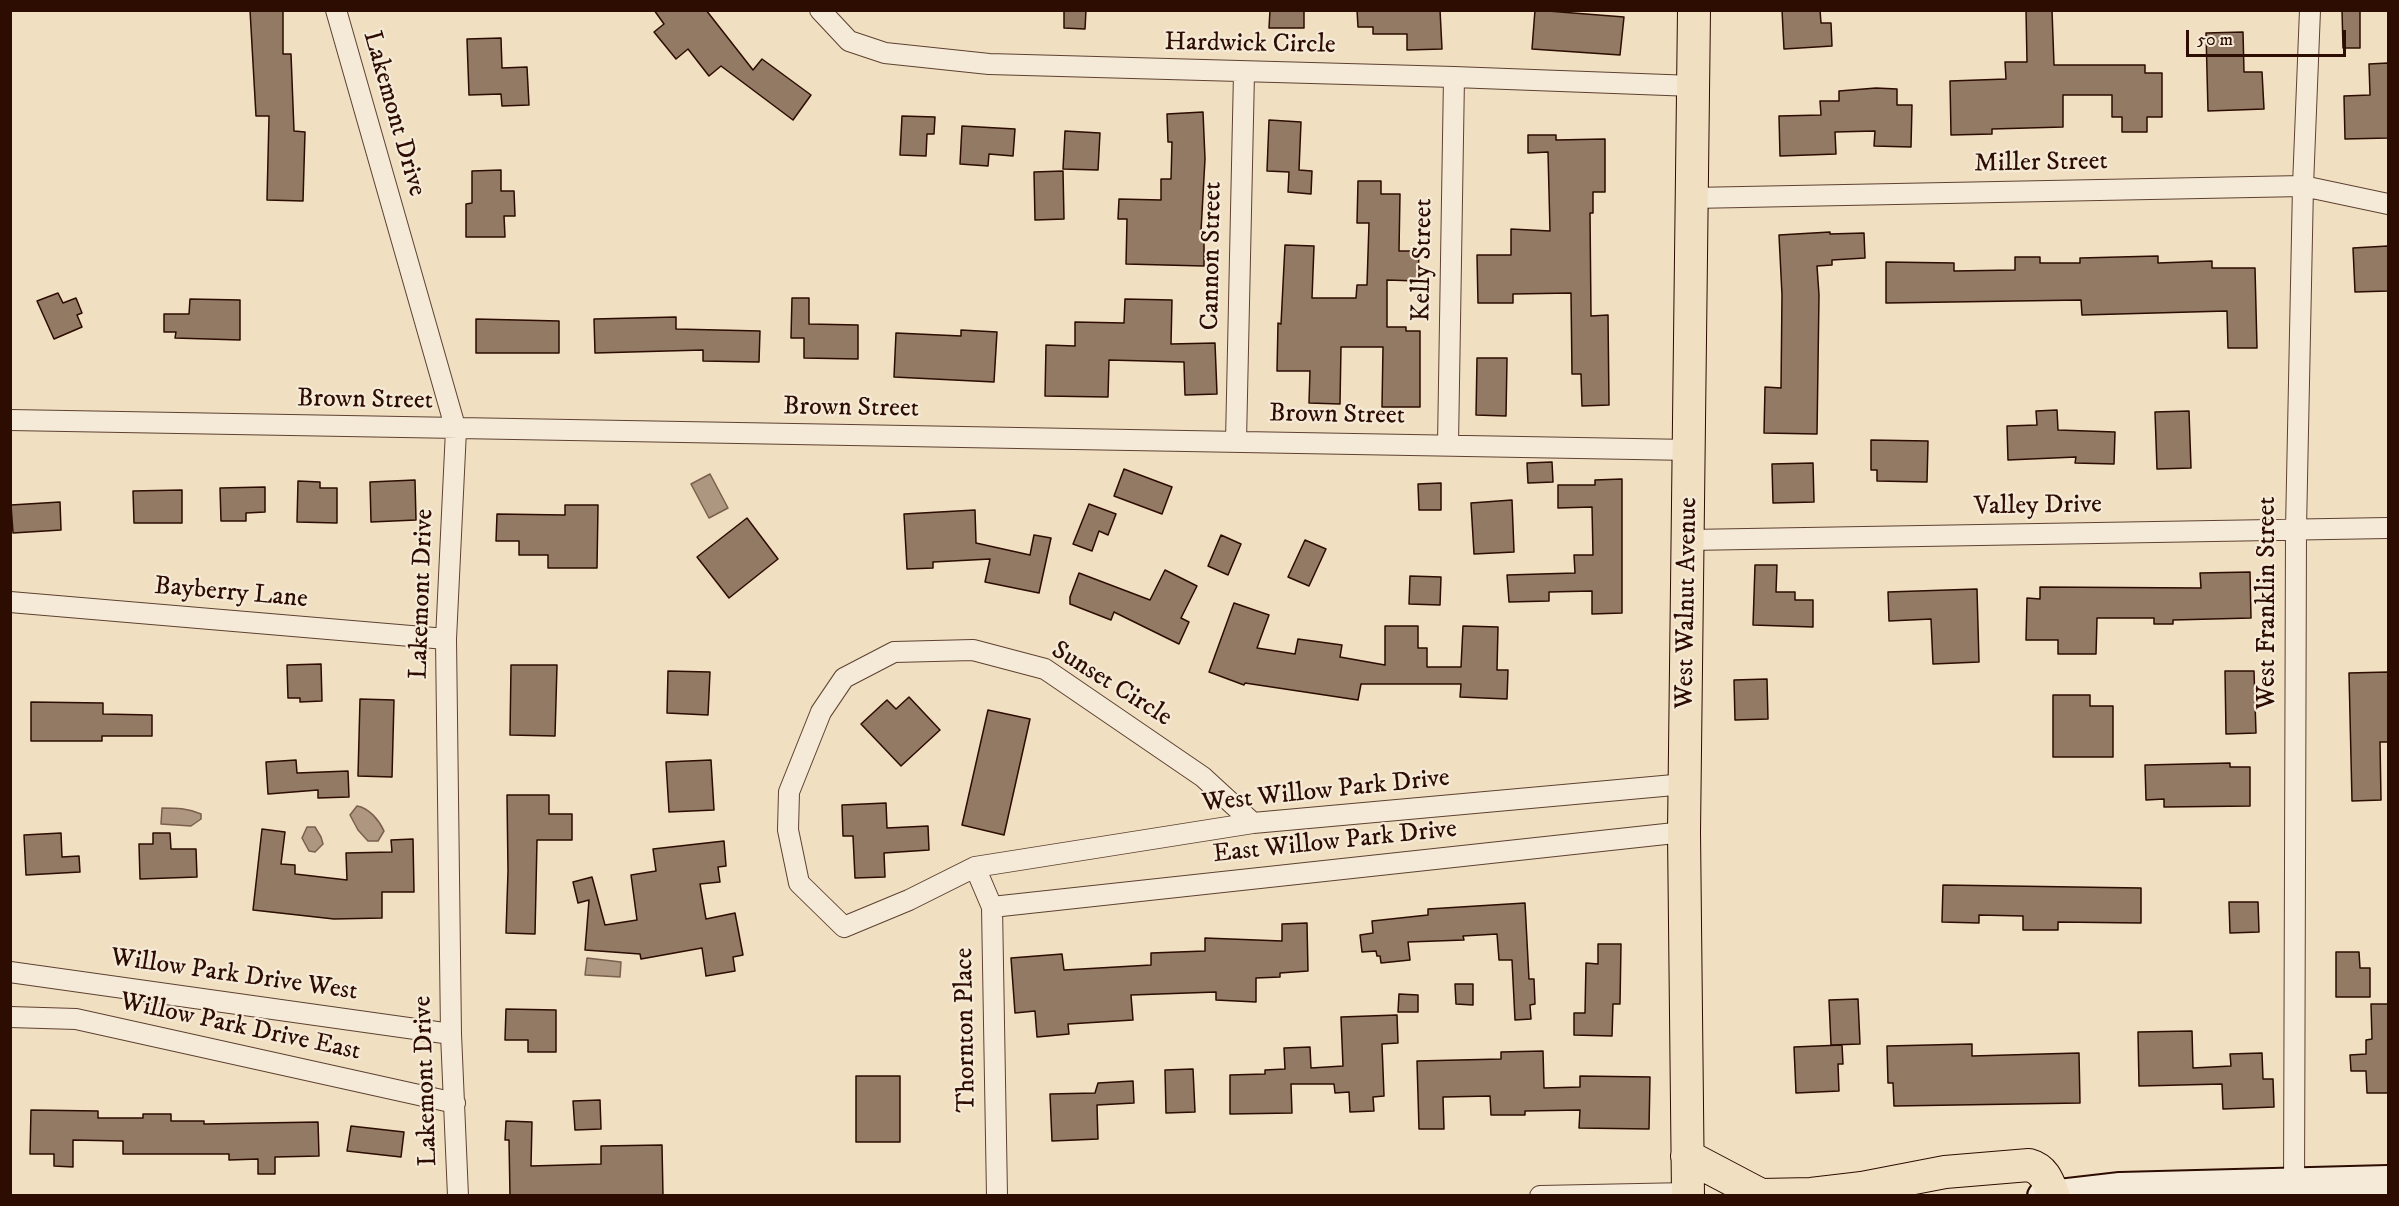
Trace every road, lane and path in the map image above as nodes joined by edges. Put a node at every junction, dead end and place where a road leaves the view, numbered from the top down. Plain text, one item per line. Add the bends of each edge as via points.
1 (336, 10) edge
2 (820, 10) edge
3 (1694, 10) edge
4 (2310, 10) edge
5 (1245, 73) junction
6 (1454, 77) junction
7 (1693, 86) junction
8 (2303, 186) junction
9 (1692, 198) junction
10 (2388, 204) edge
11 (10, 420) edge
12 (456, 430) junction
13 (1236, 441) junction
14 (1448, 444) junction
15 (1690, 450) junction
16 (2388, 528) edge
17 (2296, 529) junction
18 (1689, 540) junction
19 (10, 602) edge
20 (446, 639) junction
21 (1685, 784) junction
22 (1253, 823) junction
23 (1684, 832) junction
24 (975, 867) junction
25 (992, 907) junction
26 (10, 972) edge
27 (10, 1017) edge
28 (451, 1034) junction
29 (455, 1103) junction
30 (1687, 1156) junction
31 (2388, 1180) edge
32 (2294, 1189) edge
33 (1687, 1195) edge
34 (2047, 1195) edge
35 (458, 1196) edge
36 (997, 1196) edge
37 (1540, 1196) edge

1 - 12 street, Lakemont Drive
2 - 5 street, Hardwick Circle via 849,41 885,53 989,64
3 - 7 main road, West Walnut Avenue
4 - 8 street, West Franklin Street
5 - 6 street, Hardwick Circle
5 - 13 street, Cannon Street
6 - 7 street, Hardwick Circle
6 - 14 street, Kelly Street
7 - 9 main road, West Walnut Avenue
8 - 9 street, Miller Street
8 - 10 street, Miller Street
8 - 17 street, West Franklin Street
9 - 15 main road, West Walnut Avenue
11 - 12 street, Brown Street
12 - 13 street, Brown Street
12 - 20 street, Lakemont Drive
13 - 14 street, Brown Street
14 - 15 street, Brown Street
15 - 18 main road, West Walnut Avenue
16 - 17 street, Valley Drive
17 - 18 street, Valley Drive
17 - 32 street, West Franklin Street
18 - 21 main road, West Walnut Avenue
19 - 20 street, Bayberry Lane
20 - 28 street, Lakemont Drive
21 - 22 street, West Willow Park Drive
21 - 23 main road, West Walnut Avenue
22 - 24 street, West Willow Park Drive
22 - 24 street, Sunset Circle via 1203,777 1045,669 973,650 894,652 844,678 820,712 789,792 788,830 799,883 844,927
23 - 25 street, East Willow Park Drive
23 - 30 main road, West Walnut Avenue
24 - 25 street, Thornton Place
25 - 36 street, Thornton Place
26 - 28 street, Willow Park Drive West
27 - 29 street, Willow Park Drive East via 76,1019
28 - 29 street, Lakemont Drive
29 - 35 street, Lakemont Drive
30 - 33 main road, West Walnut Avenue
30 - 34 main road via 1761,1195 1811,1194 1945,1172 2029,1165 2046,1178
31 - 32 main road
32 - 34 main road via 2120,1187
33 - 37 street

